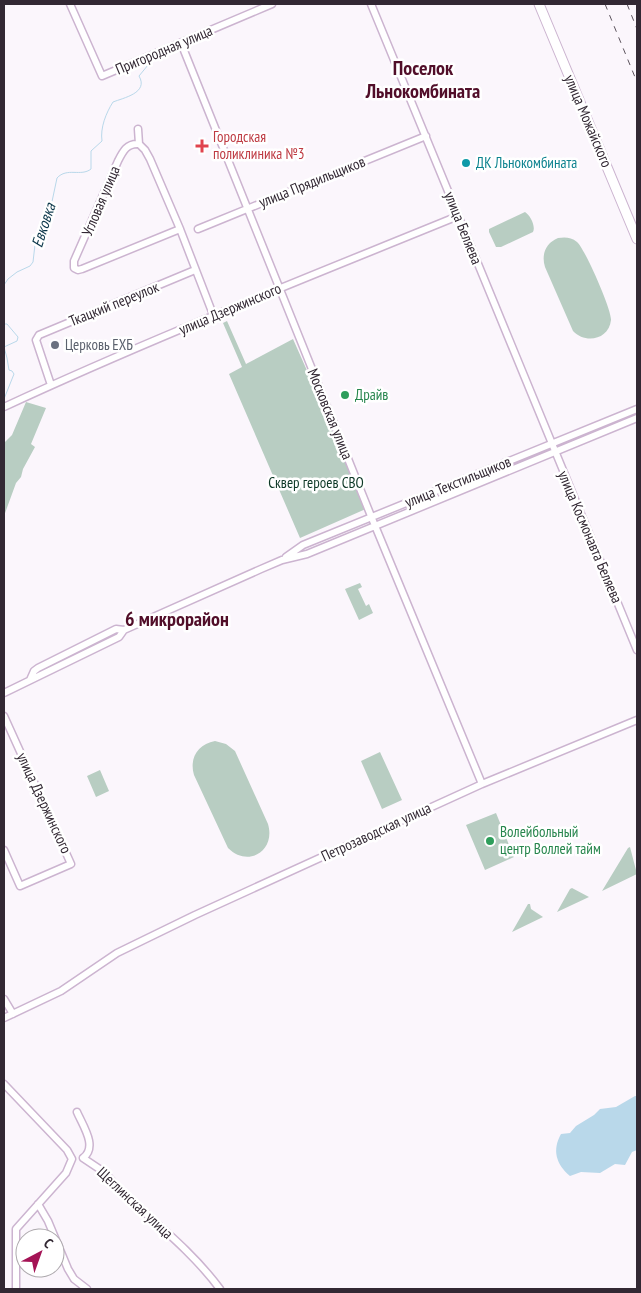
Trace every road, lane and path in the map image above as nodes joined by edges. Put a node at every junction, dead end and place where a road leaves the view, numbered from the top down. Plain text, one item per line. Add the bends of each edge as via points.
1 (70, 4) edge
2 (272, 4) edge
3 (371, 4) edge
4 (539, 4) edge
5 (181, 43) junction
6 (138, 129) dead end
7 (426, 136) junction
8 (139, 144) junction
9 (248, 208) junction
10 (458, 216) junction
11 (180, 229) junction
12 (198, 229) dead end
13 (637, 239) edge
14 (195, 270) junction
15 (280, 288) junction
16 (214, 317) junction
17 (52, 385) junction
18 (4, 406) edge
19 (637, 409) edge
20 (637, 418) edge
21 (552, 445) junction
22 (555, 452) junction
23 (371, 516) junction
24 (375, 526) junction
25 (303, 545) junction
26 (307, 554) junction
27 (282, 560) junction
28 (637, 650) edge
29 (4, 693) edge
30 (4, 716) edge
31 (637, 720) edge
32 (482, 784) junction
33 (4, 850) edge
34 (4, 999) edge
35 (13, 1014) junction
36 (4, 1018) edge
37 (4, 1084) edge
38 (77, 1112) dead end
39 (83, 1158) junction
40 (72, 1159) junction
41 (38, 1204) junction
42 (16, 1289) edge
43 (87, 1289) edge
44 (220, 1289) edge

1 - 5 street, Пригородная улица via 102,76
2 - 5 street, Пригородная улица
3 - 7 street, улица Беляева
4 - 13 main road, улица Можайского
5 - 9 street, Московская улица
6 - 8 street
7 - 9 street, улица Прядильщиков
7 - 10 street, улица Беляева
8 - 11 street via 150,159
8 - 11 street, Угловая улица via 128,147 118,160 74,261 74,268 82,269
9 - 12 street, улица Прядильщиков
9 - 15 street, Московская улица
10 - 15 street, улица Дзержинского
10 - 21 street, улица Беляева
11 - 14 street
14 - 16 street
14 - 17 street, Ткацкий переулок via 39,335 36,340
15 - 16 street, улица Дзержинского
15 - 23 street, Московская улица
16 - 17 street, улица Дзержинского
17 - 18 street, улица Дзержинского
19 - 21 street, улица Текстильщиков
20 - 22 street, улица Текстильщиков
21 - 22 street, улица Беляева
21 - 23 street, улица Текстильщиков
22 - 24 street, улица Текстильщиков
22 - 28 street, улица Космонавта Беляева
23 - 24 street, Московская улица
23 - 25 street, улица Текстильщиков
24 - 26 street, улица Текстильщиков
24 - 32 street, Московская улица
25 - 26 street
25 - 27 street, улица Текстильщиков
26 - 27 street, улица Текстильщиков
27 - 29 street, улица Текстильщиков via 124,630 120,637
30 - 33 street, улица Дзержинского via 72,864 20,886
31 - 32 street, Петрозаводская улица
32 - 35 street, Петрозаводская улица via 117,953 60,992
34 - 35 street
35 - 36 street, Петрозаводская улица
37 - 40 street
38 - 39 street, Щеглинская улица via 90,1144 90,1151
39 - 40 street
39 - 44 street, Щеглинская улица via 113,1180
40 - 41 street via 66,1173
41 - 42 street via 16,1229
41 - 43 street via 68,1269

